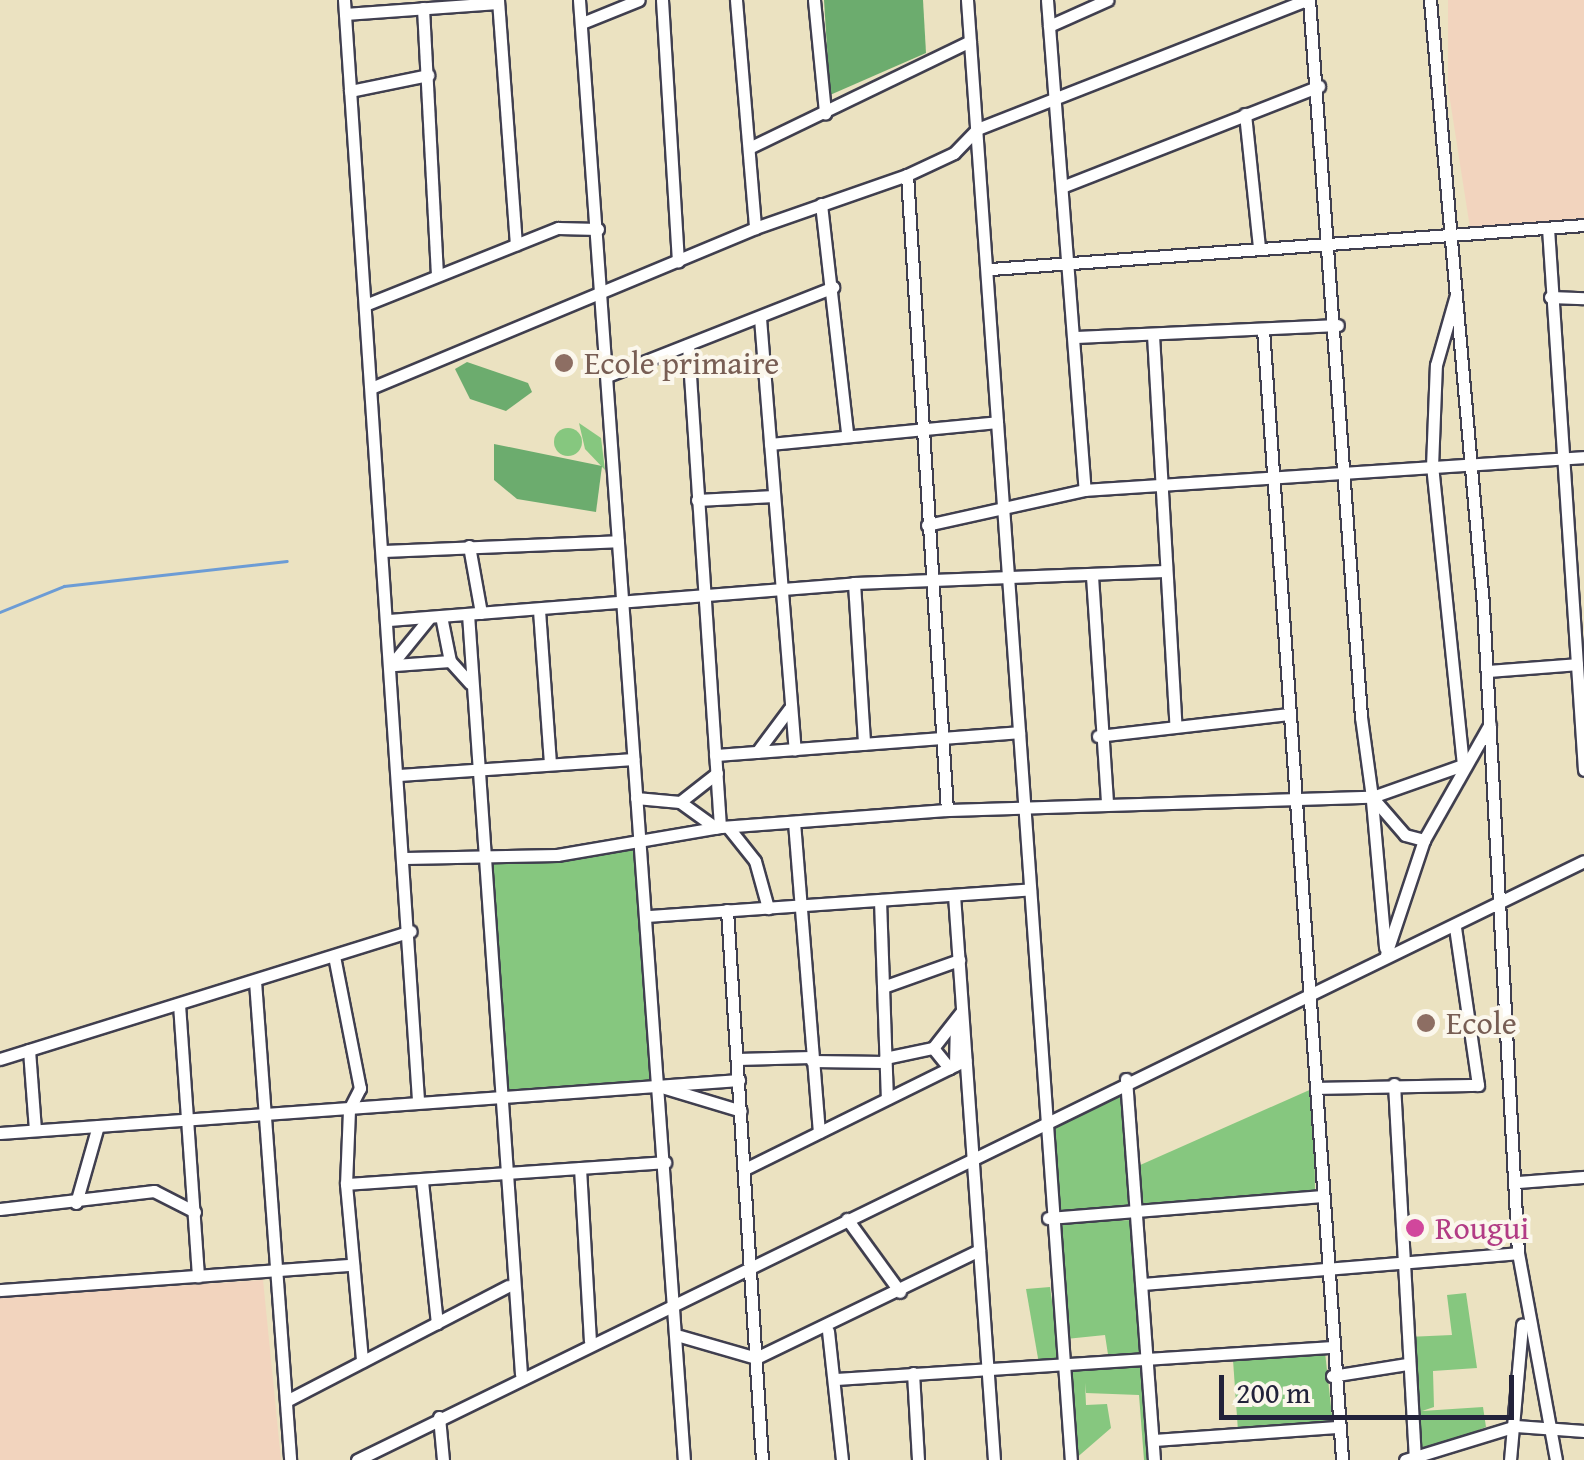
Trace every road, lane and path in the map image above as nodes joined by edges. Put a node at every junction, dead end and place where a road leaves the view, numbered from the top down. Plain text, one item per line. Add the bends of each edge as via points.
1 (344, 0) edge
2 (579, 0) edge
3 (639, 0) edge
4 (662, 0) edge
5 (736, 0) edge
6 (814, 0) edge
7 (967, 0) edge
8 (1047, 0) edge
9 (1107, 0) edge
10 (1308, 0) edge
11 (1430, 0) edge
12 (498, 2) edge
13 (423, 8) junction
14 (345, 14) junction
15 (582, 23) junction
16 (1049, 26) junction
17 (970, 41) junction
18 (428, 75) junction
19 (1319, 86) junction
20 (350, 91) junction
21 (1058, 102) junction
22 (824, 113) junction
23 (1244, 114) junction
24 (977, 129) junction
25 (750, 147) junction
26 (907, 176) junction
27 (1064, 186) junction
28 (821, 204) junction
29 (1584, 225) edge
30 (755, 228) junction
31 (1548, 228) junction
32 (598, 229) junction
33 (1451, 236) junction
34 (1332, 240) junction
35 (516, 244) junction
36 (1259, 247) junction
37 (678, 262) junction
38 (1067, 262) junction
39 (992, 269) junction
40 (437, 275) junction
41 (833, 288) junction
42 (603, 290) junction
43 (1456, 295) junction
44 (1550, 297) junction
45 (1584, 298) edge
46 (365, 305) junction
47 (760, 318) junction
48 (1338, 325) junction
49 (1262, 329) junction
50 (1153, 334) junction
51 (1076, 337) junction
52 (688, 345) junction
53 (610, 375) junction
54 (371, 388) junction
55 (998, 422) junction
56 (922, 430) junction
57 (847, 433) junction
58 (770, 444) junction
59 (1584, 457) edge
60 (1562, 459) junction
61 (1469, 464) junction
62 (1432, 466) junction
63 (1344, 473) junction
64 (1270, 480) junction
65 (1162, 486) junction
66 (1085, 490) junction
67 (774, 496) junction
68 (697, 500) junction
69 (1003, 503) junction
70 (927, 525) junction
71 (618, 541) junction
72 (470, 546) junction
73 (383, 552) junction
74 (1166, 570) junction
75 (1092, 576) junction
76 (932, 581) junction
77 (1008, 581) junction
78 (854, 583) junction
79 (780, 588) junction
80 (702, 601) junction
81 (621, 607) junction
82 (538, 610) junction
83 (474, 614) junction
84 (436, 617) junction
85 (388, 620) junction
86 (450, 661) junction
87 (1576, 664) junction
88 (391, 665) junction
89 (1487, 671) junction
90 (471, 684) junction
91 (790, 700) junction
92 (862, 709) junction
93 (1288, 714) junction
94 (1175, 722) junction
95 (1490, 724) junction
96 (1018, 732) junction
97 (1098, 736) junction
98 (942, 738) junction
99 (883, 742) junction
100 (864, 744) junction
101 (795, 750) junction
102 (757, 752) junction
103 (1583, 753) edge
104 (716, 755) junction
105 (633, 759) junction
106 (550, 764) junction
107 (1462, 765) junction
108 (476, 769) junction
109 (1584, 770) edge
110 (717, 774) junction
111 (399, 775) junction
112 (1294, 794) junction
113 (1372, 797) junction
114 (636, 798) junction
115 (680, 802) junction
116 (1106, 802) junction
117 (1026, 809) junction
118 (946, 810) junction
119 (794, 822) junction
120 (721, 827) junction
121 (639, 839) junction
122 (1424, 840) junction
123 (482, 852) junction
124 (404, 858) junction
125 (1584, 860) edge
126 (1030, 889) junction
127 (954, 895) junction
128 (880, 900) junction
129 (804, 905) junction
130 (1502, 906) junction
131 (768, 908) junction
132 (727, 910) junction
133 (648, 916) junction
134 (1455, 928) junction
135 (410, 930) junction
136 (1386, 954) junction
137 (334, 956) junction
138 (959, 960) junction
139 (255, 981) junction
140 (883, 987) junction
141 (1309, 990) junction
142 (179, 1004) junction
143 (960, 1016) junction
144 (934, 1048) junction
145 (29, 1050) junction
146 (0, 1059) edge
147 (737, 1059) junction
148 (812, 1059) junction
149 (885, 1060) junction
150 (957, 1064) junction
151 (1126, 1079) junction
152 (738, 1080) junction
153 (1394, 1084) junction
154 (660, 1086) junction
155 (1318, 1088) junction
156 (497, 1098) junction
157 (887, 1098) junction
158 (418, 1102) junction
159 (349, 1110) junction
160 (741, 1111) junction
161 (266, 1114) junction
162 (188, 1119) junction
163 (1045, 1124) junction
164 (98, 1126) junction
165 (35, 1130) junction
166 (820, 1132) junction
167 (0, 1133) edge
168 (974, 1158) junction
169 (665, 1162) junction
170 (580, 1168) junction
171 (744, 1169) junction
172 (501, 1175) junction
173 (1584, 1177) edge
174 (422, 1181) junction
175 (1517, 1182) junction
176 (346, 1184) junction
177 (1320, 1196) junction
178 (76, 1202) junction
179 (0, 1209) edge
180 (194, 1212) junction
181 (1136, 1212) junction
182 (1048, 1218) junction
183 (847, 1219) junction
184 (979, 1250) junction
185 (1518, 1254) junction
186 (353, 1265) junction
187 (752, 1266) junction
188 (1402, 1266) junction
189 (278, 1271) junction
190 (1324, 1271) junction
191 (198, 1276) junction
192 (1142, 1284) junction
193 (508, 1286) junction
194 (0, 1290) edge
195 (900, 1292) junction
196 (675, 1305) junction
197 (1524, 1314) junction
198 (438, 1323) junction
199 (828, 1330) junction
200 (680, 1336) junction
201 (590, 1341) junction
202 (1330, 1347) junction
203 (756, 1358) junction
204 (362, 1361) junction
205 (1149, 1364) junction
206 (1407, 1364) junction
207 (1064, 1367) junction
208 (989, 1370) junction
209 (913, 1373) junction
210 (521, 1374) junction
211 (1332, 1376) junction
212 (836, 1379) junction
213 (288, 1400) junction
214 (439, 1417) junction
215 (1516, 1426) junction
216 (1337, 1427) junction
217 (1554, 1430) junction
218 (1584, 1431) edge
219 (1154, 1440) junction
220 (363, 1458) edge
221 (1410, 1458) edge
222 (290, 1460) edge
223 (443, 1460) edge
224 (684, 1460) edge
225 (762, 1460) edge
226 (842, 1460) edge
227 (918, 1460) edge
228 (994, 1460) edge
229 (1071, 1460) edge
230 (1154, 1460) edge
231 (1342, 1460) edge
232 (1510, 1460) edge
233 (1556, 1460) edge

1 - 14 street
2 - 15 street
3 - 15 street
4 - 37 street
5 - 25 street
6 - 22 street
7 - 17 street
8 - 16 street
9 - 16 street
10 - 19 street
10 - 21 street
11 - 33 street
12 - 13 street
12 - 35 street
13 - 14 street
13 - 18 street
14 - 20 street
15 - 32 street
16 - 21 street
17 - 22 street
17 - 24 street
18 - 20 street
18 - 40 street
19 - 23 street
19 - 34 street
20 - 46 street
21 - 24 street
21 - 27 street
22 - 25 street
23 - 27 street
23 - 36 street
24 - 26 street via 954,153
24 - 39 street
25 - 30 street
26 - 28 street
26 - 56 street
27 - 38 street
28 - 30 street
28 - 41 street
29 - 31 street
30 - 37 street
31 - 33 street
31 - 44 street
32 - 35 street via 558,228
32 - 42 street
33 - 34 street
33 - 43 street
34 - 36 street
34 - 48 street
35 - 40 street
36 - 38 street
37 - 42 street
38 - 39 street
38 - 51 street
39 - 55 street
40 - 46 street
41 - 47 street
41 - 57 street
42 - 53 street
42 - 54 street
43 - 61 street
43 - 62 street via 1436,365
44 - 45 street
44 - 60 street
46 - 54 street
47 - 52 street
47 - 58 street
48 - 49 street
48 - 63 street
49 - 50 street
49 - 64 street
50 - 51 street
50 - 65 street
51 - 66 street
52 - 53 street
52 - 68 street
53 - 71 street
54 - 73 street
55 - 56 street
55 - 69 street
56 - 57 street
56 - 70 street
57 - 58 street
58 - 67 street
59 - 60 street
60 - 61 street
60 - 87 street
61 - 62 street
61 - 89 street
62 - 63 street
62 - 107 street
63 - 64 street
63 - 113 street
64 - 65 street
64 - 93 street
65 - 66 street
65 - 74 street
66 - 69 street
67 - 68 street
67 - 79 street
68 - 80 street
69 - 70 street
69 - 77 street
70 - 76 street
71 - 72 street
71 - 81 street
72 - 73 street
72 - 83 street
73 - 85 street
74 - 75 street
74 - 94 street
75 - 77 street
75 - 97 street
76 - 77 street
76 - 78 street
76 - 98 street
77 - 96 street
78 - 79 street
78 - 92 street
79 - 80 street
79 - 91 street
80 - 81 street
80 - 104 street
81 - 82 street
81 - 105 street
82 - 83 street
82 - 106 street
83 - 84 street
83 - 90 street
84 - 85 street
84 - 86 street
84 - 88 street
85 - 88 street
86 - 88 street
86 - 90 street
87 - 89 street
87 - 103 street
88 - 111 street
89 - 95 street
90 - 108 street
91 - 101 street
91 - 102 street via 780,732
92 - 99 street
92 - 100 street
93 - 94 street
93 - 112 street
94 - 97 street
95 - 107 street
95 - 130 street
96 - 98 street
96 - 117 street
97 - 116 street
98 - 99 street
98 - 118 street
99 - 100 street
100 - 101 street
101 - 102 street
102 - 104 street
103 - 109 street
104 - 110 street
105 - 106 street
105 - 114 street
106 - 108 street
107 - 113 street
107 - 122 street
108 - 111 street
108 - 123 street
110 - 115 street
110 - 120 street
111 - 124 street
112 - 113 street
112 - 116 street
112 - 141 street
113 - 122 street via 1405,835
113 - 136 street
114 - 115 street
114 - 121 street
115 - 120 street
116 - 117 street
117 - 118 street
117 - 126 street
118 - 119 street
119 - 120 street
119 - 129 street
120 - 121 street
120 - 131 street via 755,861
121 - 123 street via 538,856
121 - 133 street
122 - 136 street
123 - 124 street
123 - 156 street
124 - 135 street
125 - 130 street
126 - 127 street
126 - 163 street
127 - 128 street
127 - 138 street
128 - 129 street
128 - 140 street
129 - 131 street
129 - 148 street
130 - 134 street
130 - 175 street
131 - 132 street
132 - 133 street
132 - 147 street
133 - 154 street
134 - 136 street
134 - 153 street via 1478,1085
135 - 137 street
135 - 158 street
136 - 141 street
137 - 139 street
137 - 159 street via 360,1088
138 - 140 street
138 - 143 street
139 - 142 street
139 - 161 street
140 - 149 street
141 - 151 street
141 - 155 street
142 - 145 street
142 - 162 street
143 - 144 street
143 - 150 street
144 - 149 street
144 - 150 street
145 - 146 street
145 - 165 street
147 - 148 street
147 - 152 street
148 - 149 street
148 - 166 street
149 - 157 street
150 - 157 street
150 - 168 street
151 - 163 street
151 - 181 street
152 - 154 street
152 - 160 street
153 - 155 street
153 - 188 street
154 - 156 street
154 - 160 street
154 - 169 street
155 - 177 street
156 - 158 street
156 - 172 street
157 - 166 street
158 - 159 street
159 - 161 street
159 - 176 street
160 - 171 street
161 - 162 street
161 - 189 street
162 - 164 street
162 - 180 street
163 - 168 street
163 - 182 street
164 - 165 street
164 - 178 street
165 - 167 street
166 - 171 street
168 - 183 street
168 - 184 street
169 - 170 street
169 - 196 street
170 - 172 street
170 - 201 street
171 - 187 street
172 - 174 street
172 - 193 street
173 - 175 street
174 - 176 street
174 - 198 street
175 - 185 street
176 - 186 street
177 - 181 street
177 - 190 street
178 - 179 street
178 - 180 street via 164,1192
180 - 191 street
181 - 182 street
181 - 192 street
182 - 207 street
183 - 187 street
183 - 195 street
184 - 195 street
184 - 208 street
185 - 188 street
185 - 197 street
186 - 189 street
186 - 204 street
187 - 196 street
187 - 203 street
188 - 190 street
188 - 206 street
189 - 191 street
189 - 213 street
190 - 192 street
190 - 202 street
191 - 194 street
192 - 205 street
193 - 198 street
193 - 210 street
195 - 199 street
196 - 200 street
196 - 201 street
197 - 215 street
197 - 217 street
198 - 204 street
199 - 203 street
199 - 212 street
200 - 203 street
200 - 224 street
201 - 210 street
202 - 205 street
202 - 211 street
203 - 225 street
204 - 213 street
205 - 207 street
205 - 219 street
206 - 211 street
206 - 221 street
207 - 208 street
207 - 229 street
208 - 209 street
208 - 228 street
209 - 212 street
209 - 227 street
210 - 214 street
211 - 216 street
212 - 226 street
213 - 222 street
214 - 220 street
214 - 223 street
215 - 217 street
215 - 221 street
215 - 232 street
216 - 219 street
216 - 231 street
217 - 218 street
217 - 233 street
219 - 230 street

